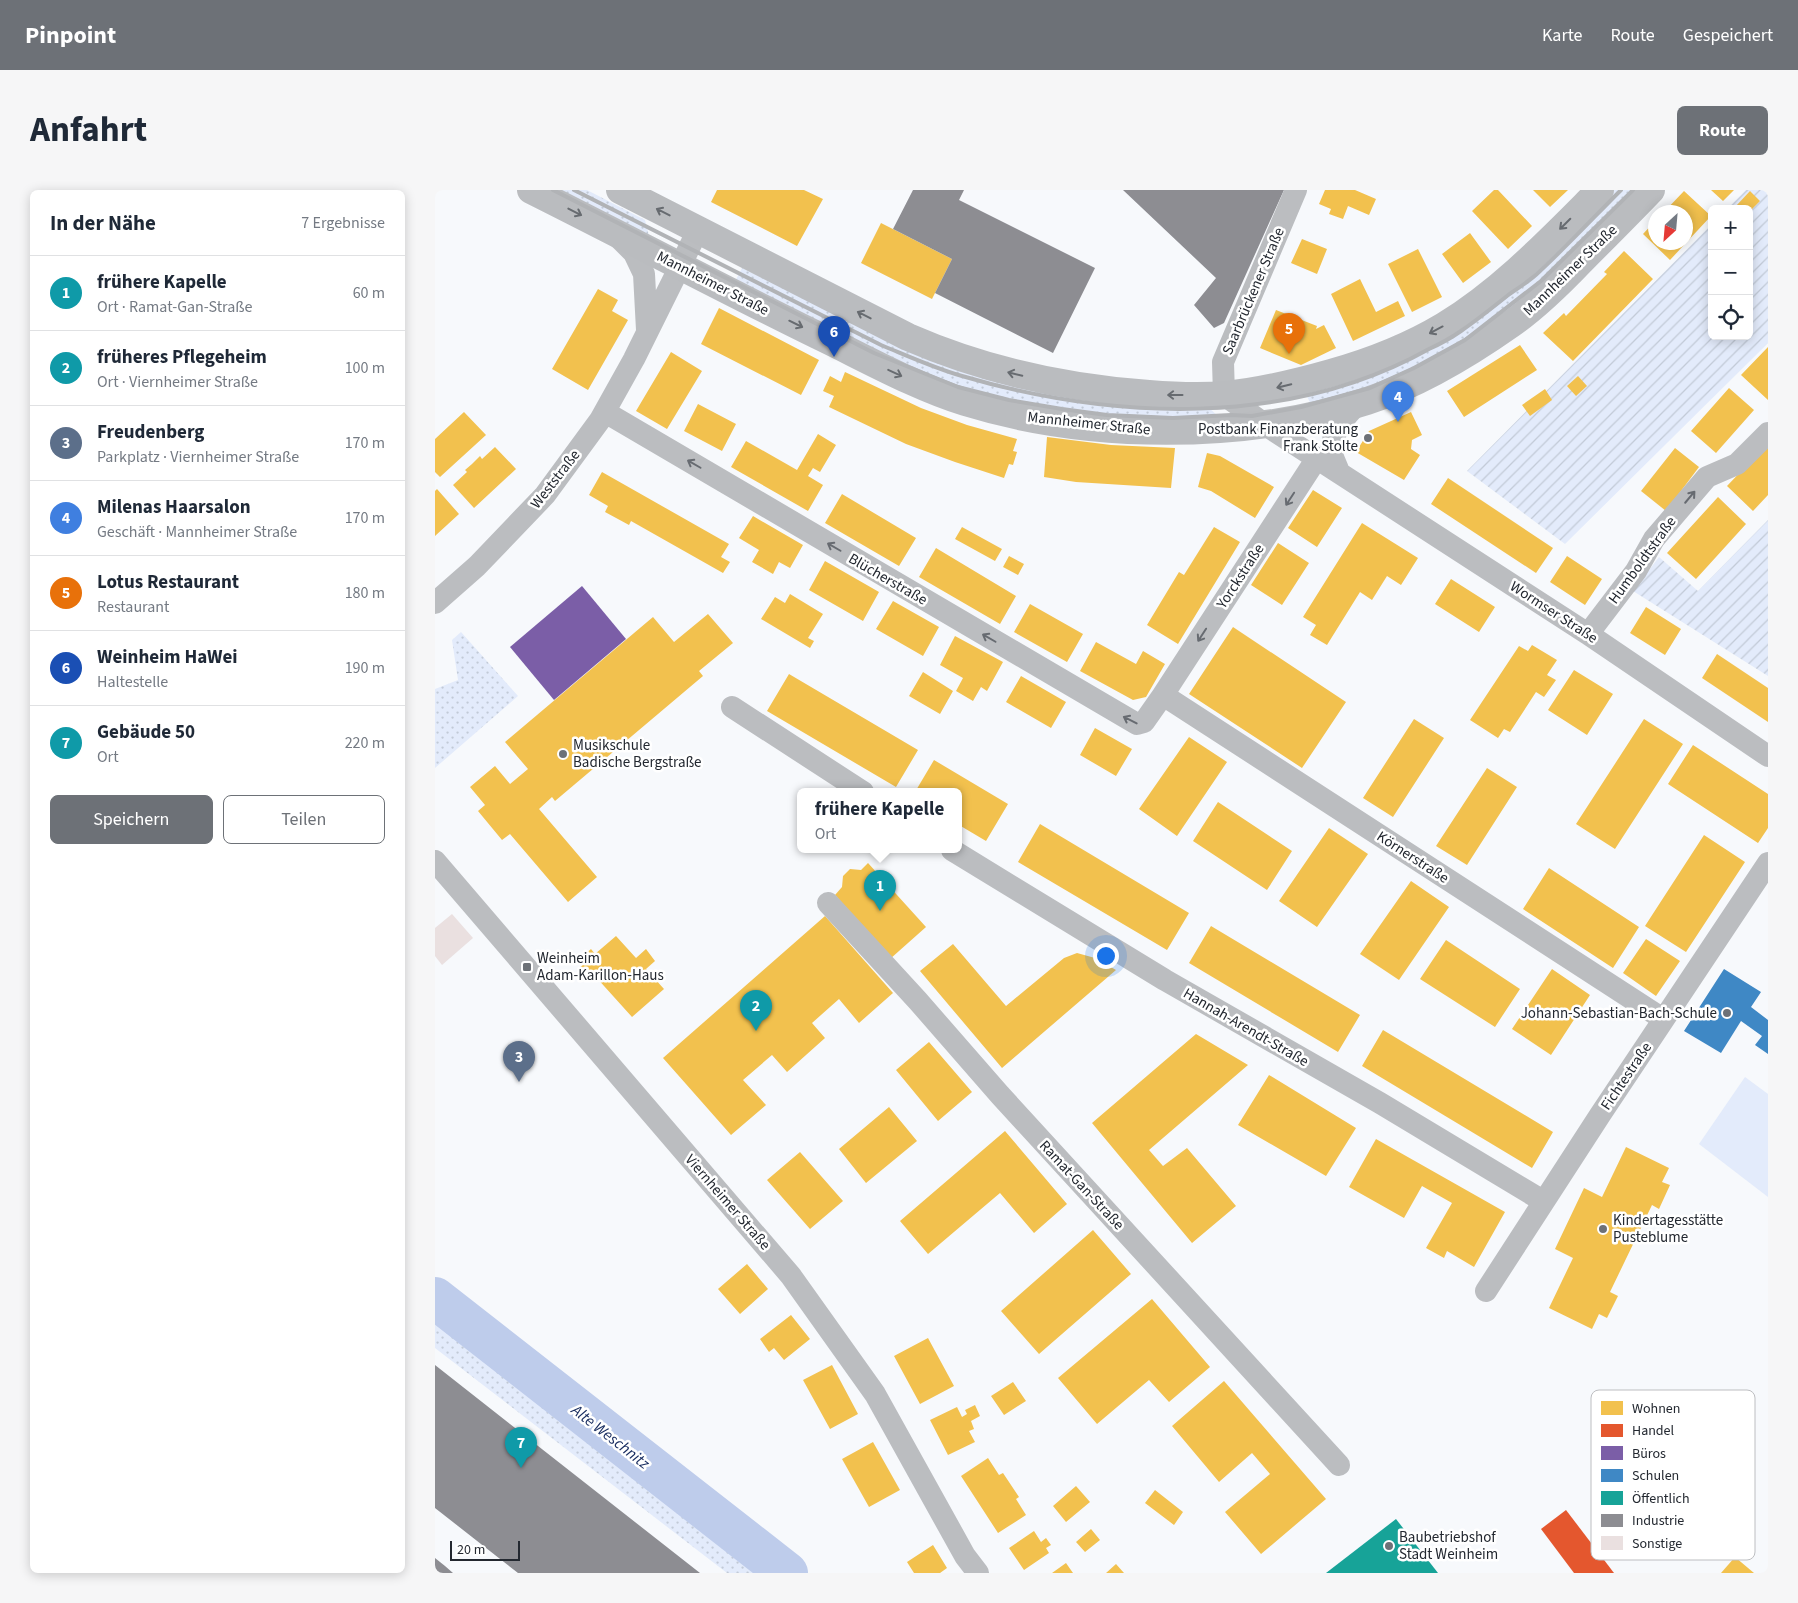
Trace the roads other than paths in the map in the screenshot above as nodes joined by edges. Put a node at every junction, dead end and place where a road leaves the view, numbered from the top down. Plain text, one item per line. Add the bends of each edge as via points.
1 (531, 190) edge
2 (621, 190) edge
3 (1296, 190) edge
4 (1599, 190) edge
5 (1651, 190) edge
6 (698, 230) junction
7 (614, 232) junction
8 (681, 266) junction
9 (647, 333) junction
10 (1224, 395) junction
11 (1359, 403) junction
12 (605, 412) junction
13 (1265, 424) junction
14 (1768, 434) edge
15 (1317, 458) junction
16 (1339, 472) junction
17 (435, 603) edge
18 (1587, 634) junction
19 (1163, 694) junction
20 (732, 707) dead end
21 (1768, 756) edge
22 (857, 788) edge
23 (956, 853) edge
24 (435, 861) edge
25 (1768, 863) edge
26 (828, 903) dead end
27 (1663, 1019) junction
28 (1543, 1202) junction
29 (1485, 1291) dead end
30 (1339, 1465) dead end
31 (978, 1573) edge

1 -> 7 main road, Mannheimer Straße
6 -> 2 main road
3 - 10 street, Saarbrückener Straße via 1223,362
4 -> 10 main road via 1524,265 1477,304 1444,326 1367,363 1278,388
5 - 11 main road, Mannheimer Straße via 1548,294 1512,324 1417,381
6 - 8 street, Weststraße
10 -> 6 main road via 1114,392 1018,375 974,363 908,337
7 - 8 main road, Mannheimer Straße
7 - 9 street via 634,253 644,274
8 - 9 street, Weststraße
8 -> 13 main road, Mannheimer Straße via 893,371 963,401 1007,413 1047,421 1134,430 1216,430
9 - 12 street, Weststraße
10 - 13 street, Wormser Straße
11 - 13 main road, Mannheimer Straße via 1307,418
11 - 16 street via 1337,429 1332,452
12 - 17 street, Weststraße via 545,495 477,566
19 -> 12 street, Blücherstraße via 1144,722 1137,724
13 - 15 street, Wormser Straße
18 -> 14 street, Humboldtstraße via 1636,571 1654,539 1707,477 1737,464
15 - 16 street, Wormser Straße
15 -> 19 street, Yorckstraße
16 - 18 street, Wormser Straße
18 - 21 street, Wormser Straße
19 - 27 street, Körnerstraße
20 - 22 street
23 - 28 street, Hannah-Arendt-Straße
24 - 31 street, Viernheimer Straße via 791,1276 875,1394 965,1556
25 - 27 street, Fichtestraße
26 - 30 street, Ramat-Gan-Straße
27 - 28 street, Fichtestraße
28 - 29 street, Fichtestraße

